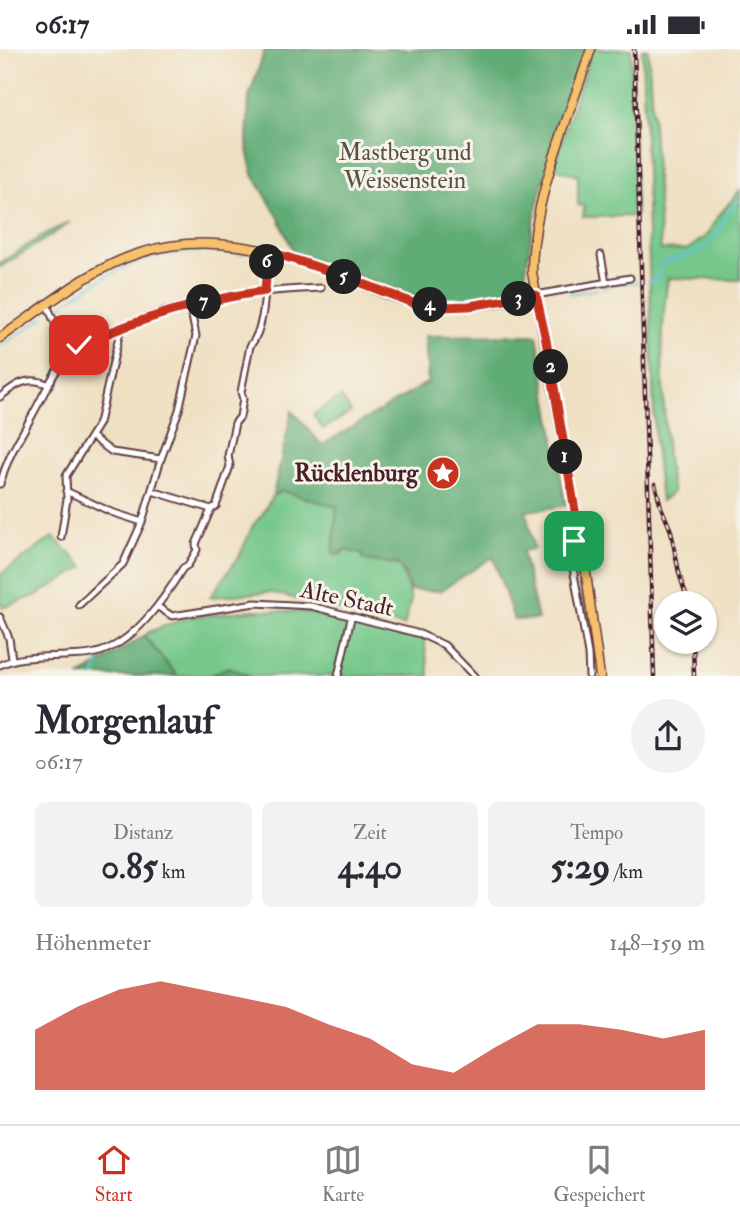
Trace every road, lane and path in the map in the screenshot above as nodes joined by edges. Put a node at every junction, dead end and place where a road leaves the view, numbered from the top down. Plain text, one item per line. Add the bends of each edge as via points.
1 (591, 49) edge
2 (268, 251) junction
3 (601, 255) dead end
4 (630, 278) dead end
5 (606, 283) junction
6 (321, 288) dead end
7 (265, 291) junction
8 (536, 295) junction
9 (47, 306) junction
10 (190, 306) junction
11 (121, 327) junction
12 (0, 338) edge
13 (68, 353) junction
14 (49, 385) junction
15 (0, 397) edge
16 (92, 437) junction
17 (161, 459) junction
18 (0, 484) edge
19 (66, 491) junction
20 (152, 491) junction
21 (211, 509) junction
22 (142, 522) junction
23 (61, 537) dead end
24 (580, 540) junction
25 (79, 605) dead end
26 (158, 607) junction
27 (0, 617) edge
28 (351, 618) junction
29 (12, 659) junction
30 (0, 665) edge
31 (338, 676) edge
32 (474, 676) edge
33 (589, 676) edge
34 (600, 676) edge

1 - 8 main road via 537,217 532,251
2 - 7 street
2 - 8 main road via 413,303 469,306
2 - 9 main road via 176,244 142,252 93,274
3 - 5 street
4 - 5 street
5 - 8 street
6 - 7 street
7 - 10 street
7 - 21 street via 228,456 230,466
8 - 24 main road
9 - 12 main road
9 - 13 street
10 - 11 street
10 - 17 street via 196,336 179,410
11 - 13 street
11 - 16 street
13 - 14 street
14 - 15 street via 26,380
14 - 18 street via 12,448
16 - 17 street via 112,452
16 - 19 street via 66,476
17 - 20 street
19 - 22 street
19 - 23 street
20 - 21 street
20 - 22 street
21 - 26 street via 197,549
22 - 25 street via 123,564
24 - 33 street via 572,543 570,551
24 - 34 main road
26 - 28 street, Alte Stadt via 172,616 255,603 284,604 311,606
26 - 29 street via 121,640 96,653
27 - 29 street
28 - 31 street
28 - 32 street, Alte Stadt via 431,638
29 - 30 street

